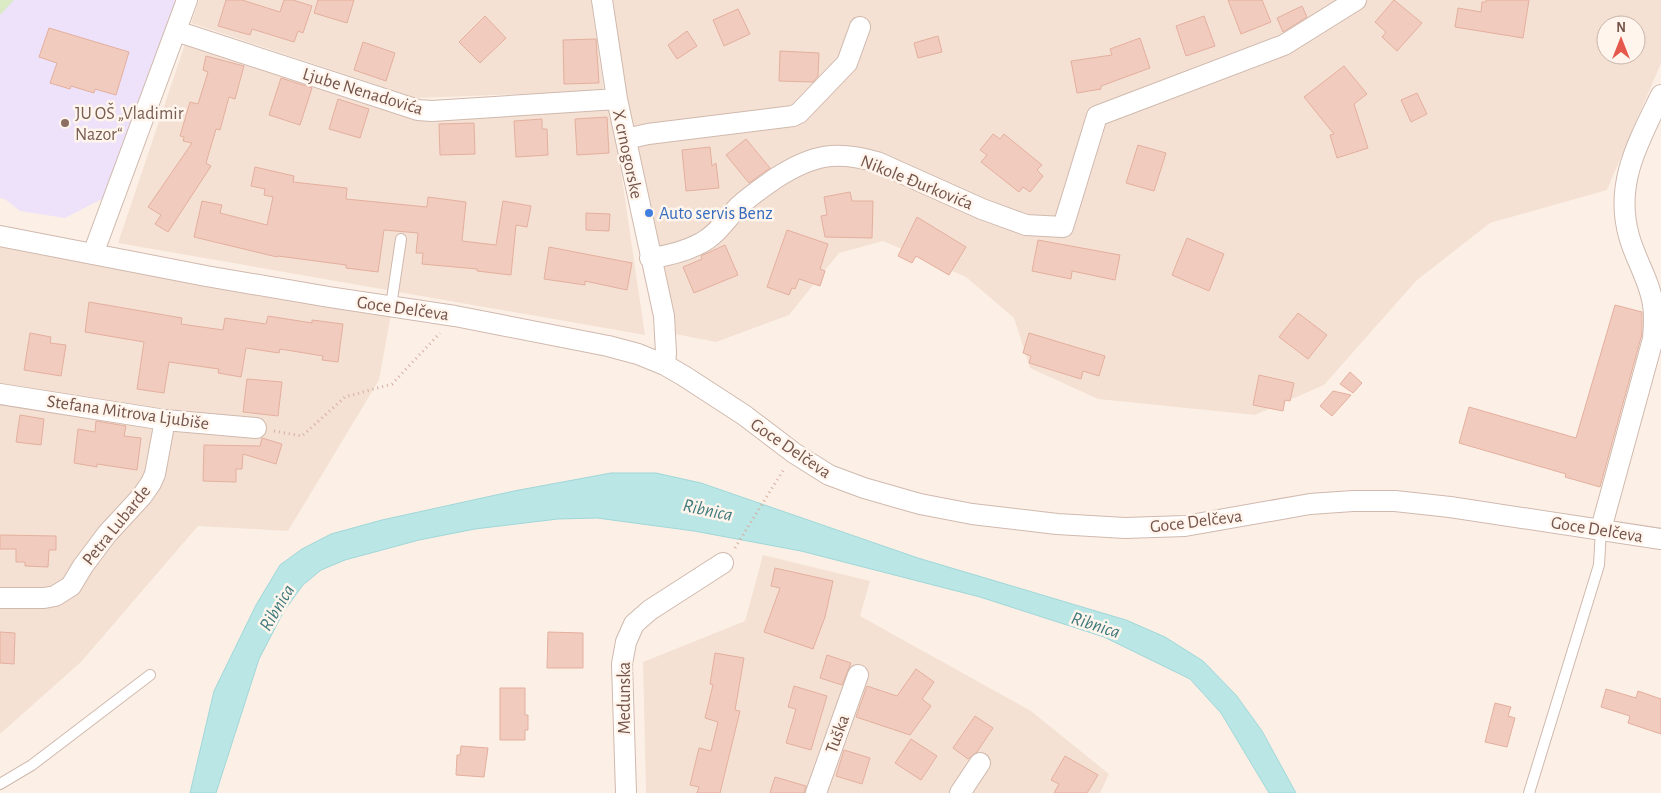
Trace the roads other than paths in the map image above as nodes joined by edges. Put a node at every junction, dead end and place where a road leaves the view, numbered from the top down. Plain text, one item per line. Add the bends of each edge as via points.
1 (186, 0) edge
2 (602, 0) edge
3 (1356, 0) edge
4 (860, 27) dead end
5 (176, 31) junction
6 (1661, 95) edge
7 (617, 99) junction
8 (626, 139) junction
9 (0, 236) edge
10 (401, 239) dead end
11 (93, 254) junction
12 (650, 258) junction
13 (391, 306) junction
14 (665, 365) junction
15 (0, 394) edge
16 (165, 420) junction
17 (256, 428) road end
18 (1601, 530) junction
19 (1661, 538) edge
20 (729, 555) road end
21 (0, 598) edge
22 (150, 675) dead end
23 (858, 675) dead end
24 (980, 763) dead end
25 (0, 784) edge
26 (626, 793) edge
27 (816, 793) edge
28 (960, 793) edge
29 (1529, 793) edge

1 - 5 street
2 - 7 street, X crnogorske
3 - 12 street, Nikole Đurkovića via 1284,45 1097,116 1063,227 1026,225 877,162 841,155 795,166 751,196 702,243
4 - 8 street via 848,63 793,116
5 - 7 street, Ljube Nenadovića via 418,110 432,112
5 - 11 street
6 - 18 street via 1629,166 1624,198 1629,236 1653,304 1653,339
7 - 8 street, X crnogorske
8 - 12 street, X crnogorske
9 - 11 street, Goce Delčeva
10 - 13 lane
11 - 13 street, Goce Delčeva
12 - 14 street, X crnogorske via 664,316
13 - 14 street, Goce Delčeva via 608,346
14 - 18 street, Goce Delčeva via 828,475 920,504 972,514 1057,524 1135,528 1185,526 1310,504 1395,501
15 - 16 street, Stefana Mitrova Ljubiše
16 - 17 street, Stefana Mitrova Ljubiše
16 - 21 street, Petra Lubarde via 151,483 107,534 71,586 55,596 44,598
18 - 19 street, Goce Delčeva
18 - 29 lane via 1599,565
20 - 26 street, Medunska via 650,610 634,624 626,642 622,664
22 - 25 lane via 32,765
23 - 27 street, Tuška
24 - 28 street

